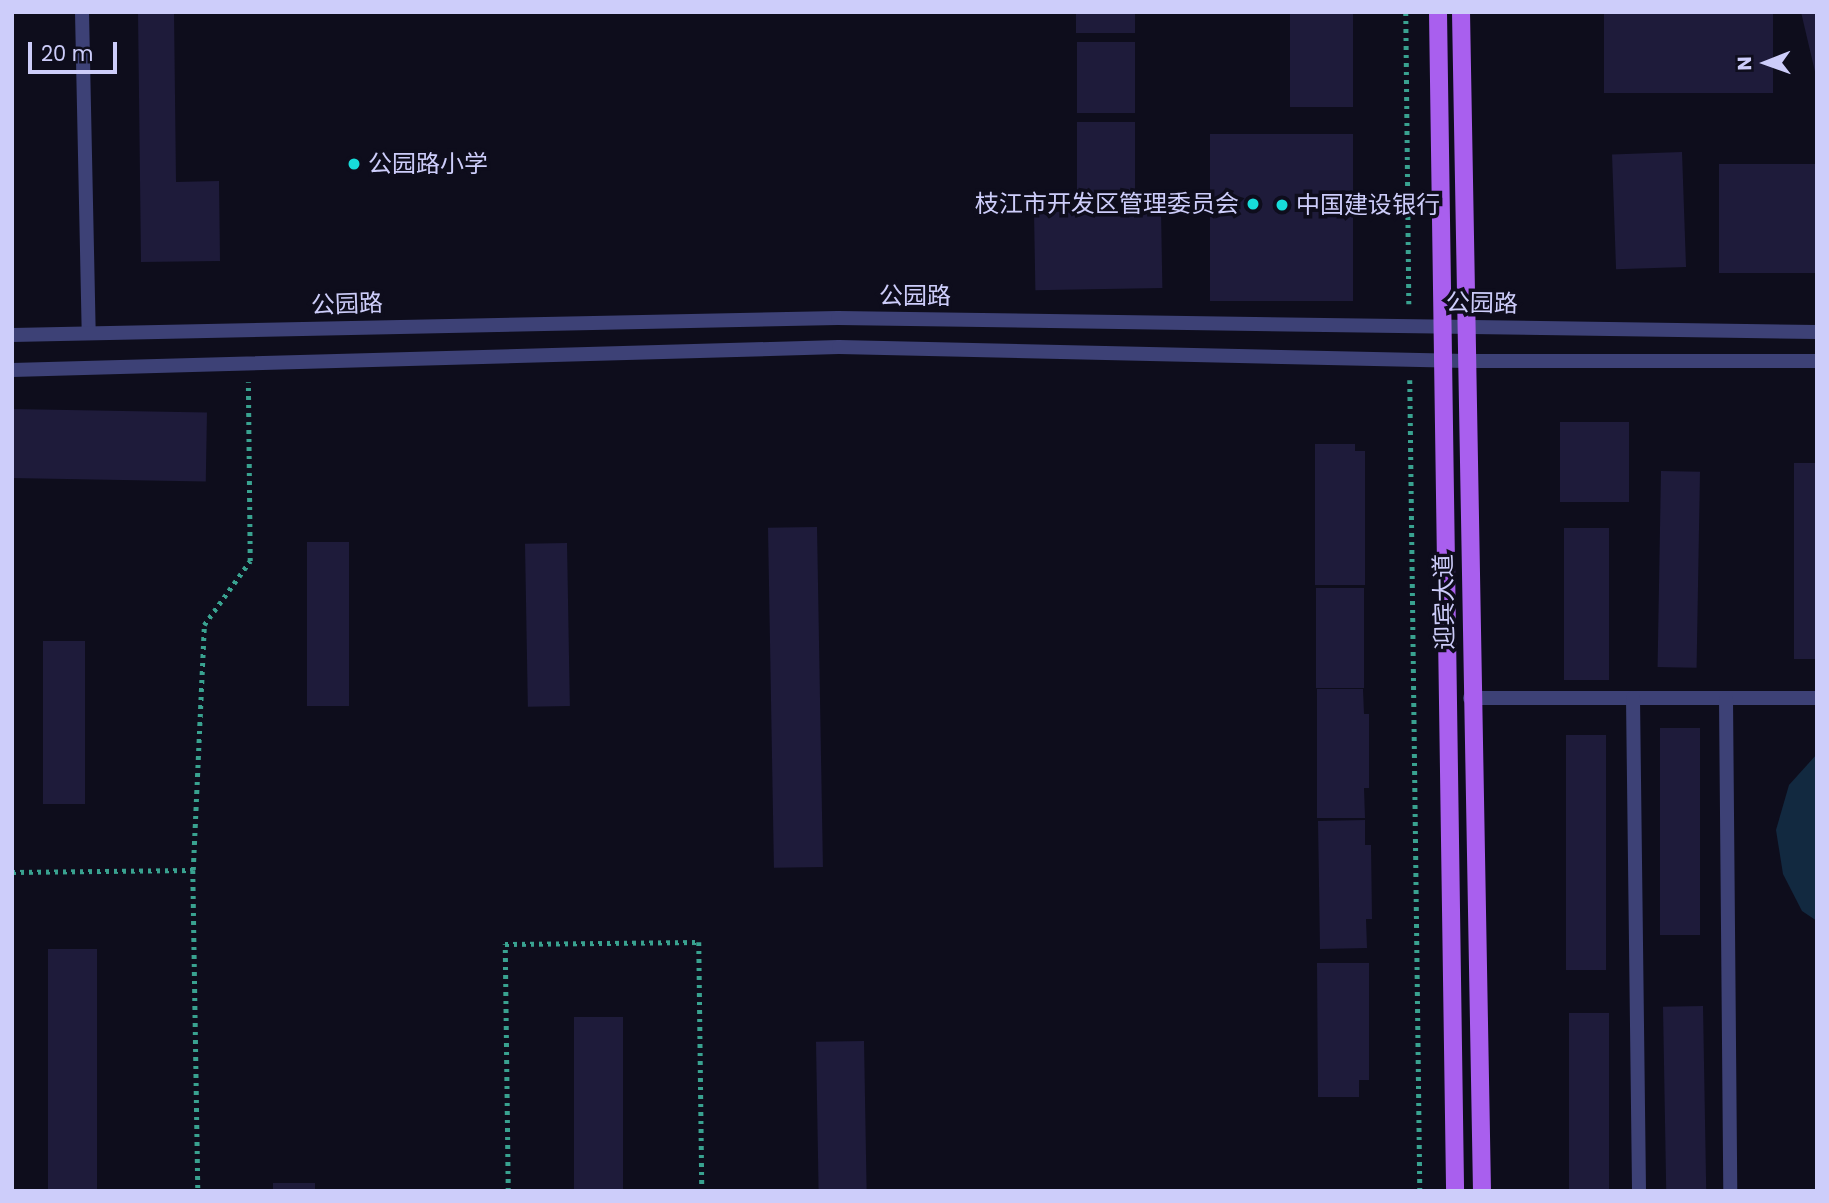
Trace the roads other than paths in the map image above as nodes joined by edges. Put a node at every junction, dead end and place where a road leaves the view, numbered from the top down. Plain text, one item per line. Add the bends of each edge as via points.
1 (82, 12) edge
2 (1438, 12) edge
3 (1461, 12) edge
4 (1443, 325) junction
5 (1465, 326) junction
6 (1817, 332) edge
7 (89, 333) junction
8 (12, 335) edge
9 (1443, 360) junction
10 (1817, 360) edge
11 (1465, 361) junction
12 (12, 370) edge
13 (1470, 698) junction
14 (1633, 698) junction
15 (1817, 698) edge
16 (1726, 699) junction
17 (1455, 1191) edge
18 (1482, 1191) edge
19 (1639, 1191) edge
20 (1730, 1191) edge

1 - 7 street
2 - 4 main road, 迎宾大道
3 - 5 main road, 迎宾大道
4 - 5 street, 公园路
4 - 7 street, 公园路 via 838,318
4 - 9 main road, 迎宾大道
5 - 6 street, 公园路
5 - 11 main road, 迎宾大道
7 - 8 street, 公园路
9 - 11 street
9 - 12 street via 839,348
9 - 17 main road, 迎宾大道
10 - 11 street
11 - 13 main road, 迎宾大道
13 - 14 street
13 - 18 main road, 迎宾大道
14 - 16 street
14 - 19 street
15 - 16 street
16 - 20 street

